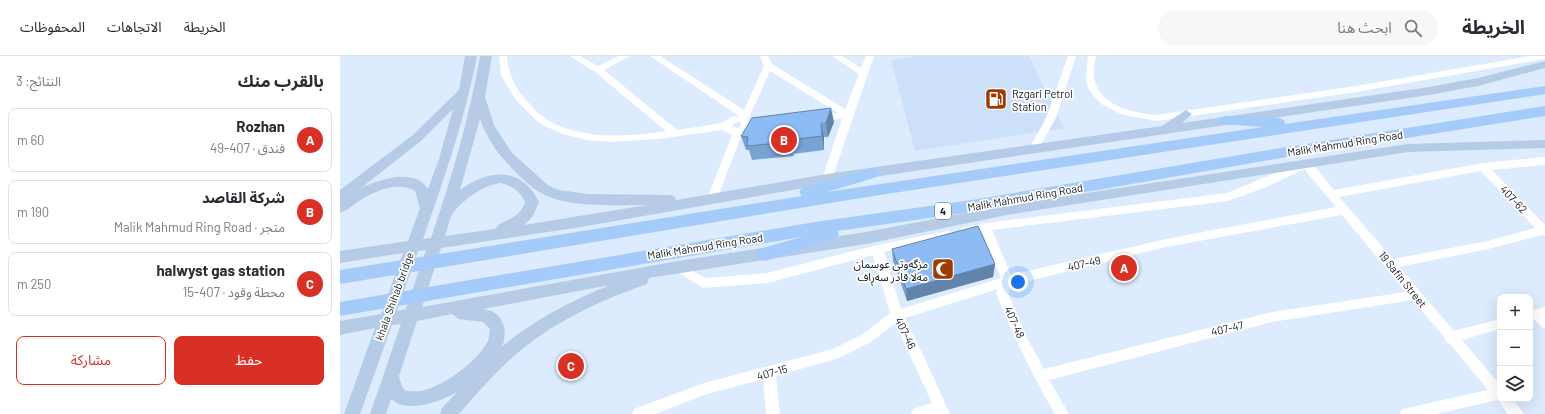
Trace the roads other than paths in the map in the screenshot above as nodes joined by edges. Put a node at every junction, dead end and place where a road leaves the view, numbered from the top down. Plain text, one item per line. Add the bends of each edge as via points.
1 (471, 56) edge
2 (486, 56) edge
3 (503, 56) edge
4 (574, 56) edge
5 (626, 56) edge
6 (654, 56) edge
7 (836, 56) edge
8 (870, 56) edge
9 (1072, 56) edge
10 (1092, 56) edge
11 (1545, 56) edge
12 (764, 59) edge
13 (1545, 64) edge
14 (598, 70) junction
15 (864, 73) junction
16 (1545, 90) edge
17 (464, 92) junction
18 (480, 93) junction
19 (1545, 111) edge
20 (1186, 114) junction
21 (848, 115) junction
22 (810, 120) edge
23 (1224, 121) junction
24 (743, 124) junction
25 (1321, 124) junction
26 (773, 125) edge
27 (1165, 130) junction
28 (674, 133) junction
29 (1545, 144) edge
30 (1034, 149) junction
31 (1545, 161) edge
32 (1306, 164) junction
33 (1483, 167) junction
34 (872, 173) junction
35 (827, 179) junction
36 (1332, 194) junction
37 (340, 197) edge
38 (712, 199) junction
39 (340, 208) edge
40 (427, 208) junction
41 (1345, 210) junction
42 (445, 213) junction
43 (730, 213) junction
44 (884, 219) junction
45 (985, 227) junction
46 (1545, 231) edge
47 (468, 239) junction
48 (396, 249) junction
49 (877, 249) junction
50 (340, 250) edge
51 (765, 254) junction
52 (340, 257) edge
53 (1391, 264) junction
54 (678, 267) junction
55 (340, 276) edge
56 (1008, 281) junction
57 (1416, 295) junction
58 (340, 309) edge
59 (429, 313) junction
60 (897, 315) junction
61 (367, 324) junction
62 (1497, 325) edge
63 (340, 328) edge
64 (340, 333) edge
65 (1450, 338) junction
66 (769, 373) junction
67 (391, 376) junction
68 (1041, 376) junction
69 (1497, 391) edge
70 (359, 393) junction
71 (1497, 397) edge
72 (1506, 402) edge
73 (942, 410) edge
74 (344, 414) edge
75 (352, 414) edge
76 (378, 414) edge
77 (448, 414) edge
78 (639, 414) edge
79 (772, 414) edge
80 (918, 414) edge
81 (1062, 414) edge
82 (1408, 414) edge
83 (1517, 414) edge

1 - 17 main road, khala Shihab bridge
2 - 18 main road, khala Shihab bridge
3 - 28 street via 503,67 515,94 531,111 550,125 581,135 609,138
4 - 14 street
5 - 14 street
6 - 24 street
7 - 15 street
8 - 15 street
9 - 30 street via 1051,118
10 - 20 street via 1091,82 1106,103 1141,117 1157,118
11 - 20 street via 1356,89
12 - 21 street
12 - 24 street
13 - 23 main road via 1457,87
14 - 28 street
15 - 21 street
16 - 25 highway, Malik Mahmud Ring Road
17 - 37 main road via 411,142
17 - 40 main road, khala Shihab bridge via 445,159
18 - 38 main road via 484,114 502,150 547,191 563,196 587,198
18 - 42 main road, khala Shihab bridge via 461,169
19 - 44 highway, Malik Mahmud Ring Road / 4
20 - 27 main road
21 - 22 street
21 - 35 street
23 - 25 highway
23 - 27 main road
24 - 26 street
24 - 28 street via 734,119 726,126
24 - 38 street
25 - 43 highway, Malik Mahmud Ring Road
27 - 30 main road
29 - 32 main road via 1408,148
30 - 34 main road
31 - 33 street
32 - 36 street, 19 Safin Street
32 - 45 street via 1228,197
32 - 51 main road via 1007,210 866,238
33 - 36 street
33 - 46 street, 407-62
34 - 35 main road
34 - 43 highway
35 - 38 main road
36 - 41 street, 19 Safin Street
38 - 47 main road
39 - 40 main road via 368,190 398,182 418,187 423,193
40 - 70 main road, khala Shihab bridge
41 - 53 street, 19 Safin Street
41 - 56 street, 407-49 via 1166,243
42 - 47 main road via 464,194 486,181 502,178 526,191 532,202 524,217 505,229
42 - 67 main road, khala Shihab bridge
43 - 55 highway, Malik Mahmud Ring Road
44 - 51 highway
44 - 58 highway, Malik Mahmud Ring Road / 4 via 784,233
45 - 49 street
45 - 56 street
46 - 53 street
47 - 48 main road
48 - 50 main road via 347,252
48 - 52 main road
49 - 54 street via 767,278 703,283
49 - 60 street, 407-46
51 - 54 main road
53 - 57 street, 19 Safin Street
54 - 59 main road
54 - 77 main road via 578,306 538,328 497,362
56 - 60 street, 407-49
56 - 68 street, 407-48 via 1002,293
57 - 65 street, 19 Safin Street
57 - 68 street, 407-47 via 1272,317
59 - 61 main road
59 - 67 main road via 463,312 485,315 495,321 499,338 487,358 464,381 446,393 425,401 416,403 402,399 394,389
60 - 66 street, 407-15 via 867,338 836,354
60 - 73 street, 407-46
61 - 63 main road
61 - 64 main road
62 - 65 street
65 - 69 street, 19 Safin Street
66 - 78 street, 407-15 via 704,389
66 - 79 street
67 - 76 main road, khala Shihab bridge
68 - 81 street, 407-48
70 - 74 main road
70 - 75 main road
71 - 82 street
72 - 83 street, 19 Safin Street
73 - 80 street

